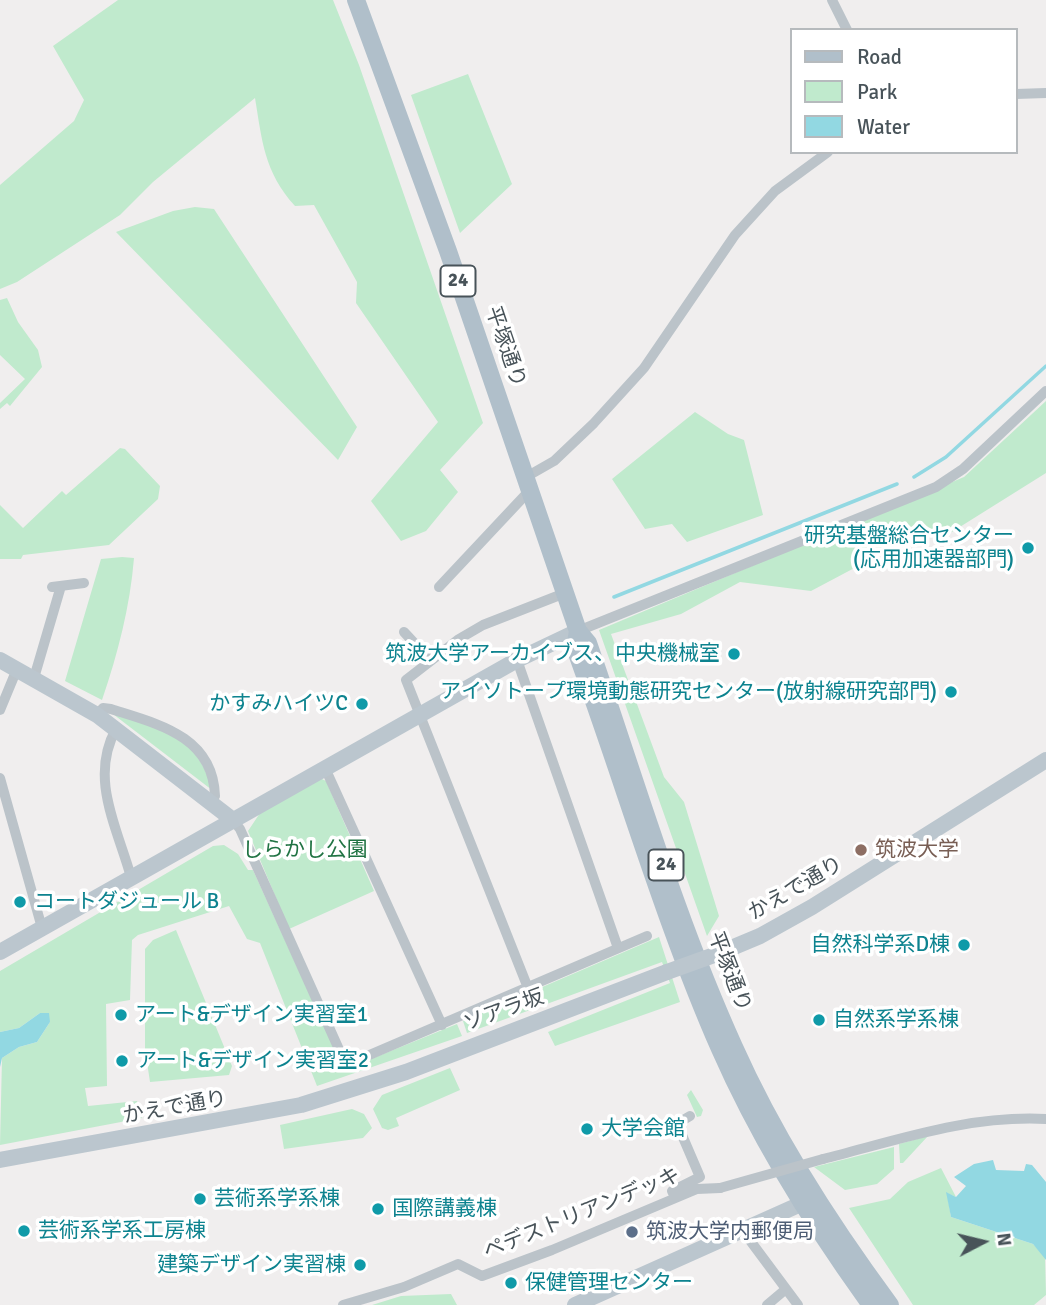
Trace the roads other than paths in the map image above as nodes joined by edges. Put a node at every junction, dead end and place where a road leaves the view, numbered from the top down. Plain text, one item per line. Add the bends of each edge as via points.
1 (356, 0) edge
2 (832, 0) edge
3 (846, 28) edge
4 (1046, 93) edge
5 (1018, 94) edge
6 (825, 154) edge
7 (1046, 391) edge
8 (528, 483) junction
9 (84, 583) dead end
10 (439, 587) dead end
11 (565, 593) junction
12 (578, 631) junction
13 (404, 632) dead end
14 (0, 660) edge
15 (430, 660) junction
16 (517, 660) junction
17 (17, 669) junction
18 (34, 678) junction
19 (0, 710) edge
20 (97, 715) junction
21 (420, 715) junction
22 (116, 729) junction
23 (1046, 760) edge
24 (325, 768) junction
25 (0, 778) edge
26 (211, 802) junction
27 (233, 820) junction
28 (131, 877) junction
29 (42, 928) junction
30 (647, 936) dead end
31 (618, 948) junction
32 (0, 952) edge
33 (667, 972) joint
34 (528, 988) junction
35 (442, 1025) junction
36 (356, 1089) joint
37 (690, 1116) dead end
38 (1046, 1119) edge
39 (0, 1160) edge
40 (674, 1195) junction
41 (808, 1201) junction
42 (743, 1231) junction
43 (786, 1289) junction
44 (343, 1305) edge
45 (575, 1305) edge
46 (767, 1305) edge
47 (798, 1305) edge
48 (871, 1305) edge
49 (890, 1305) edge

1 - 8 main road, 平塚通り / 24
2 - 3 street
4 - 5 street
6 - 8 street via 775,191 735,235 644,368 594,423
7 - 12 street via 963,469 936,487
8 - 10 street
8 - 11 main road, 平塚通り / 24
9 - 18 street via 56,587
11 - 12 main road, 平塚通り / 24
11 - 15 street via 483,625
12 - 16 street
12 - 41 main road, 平塚通り / 24 via 576,648 704,1012 744,1101
13 - 15 street
14 - 17 street
15 - 21 street via 407,680
16 - 21 street
16 - 31 street
17 - 18 street
17 - 19 street
18 - 20 street
20 - 22 street
20 - 26 street via 103,708 111,709 177,732 210,770 215,796
21 - 24 street
21 - 34 street
22 - 26 street
22 - 28 street via 104,759 104,783
23 - 33 street, かえで通り, bridge via 812,907 760,936
24 - 27 street
24 - 35 street
25 - 29 street
26 - 27 street
27 - 28 street
27 - 35 street via 346,1065
28 - 29 street
29 - 32 street
30 - 31 street
31 - 34 street
33 - 36 street, ソアラ坂
34 - 35 street
36 - 39 street, かえで通り via 275,1111
37 - 40 street via 679,1128 700,1177
38 - 40 street, ペデストリアンデッキ, bridge via 1005,1117 966,1122 720,1188
40 - 44 street, ペデストリアンデッキ via 482,1276 458,1264 404,1287
41 - 42 street
41 - 48 main road, 平塚通り / 24
41 - 49 main road, 平塚通り / 24
42 - 43 street
42 - 45 street
43 - 46 street
43 - 47 street

